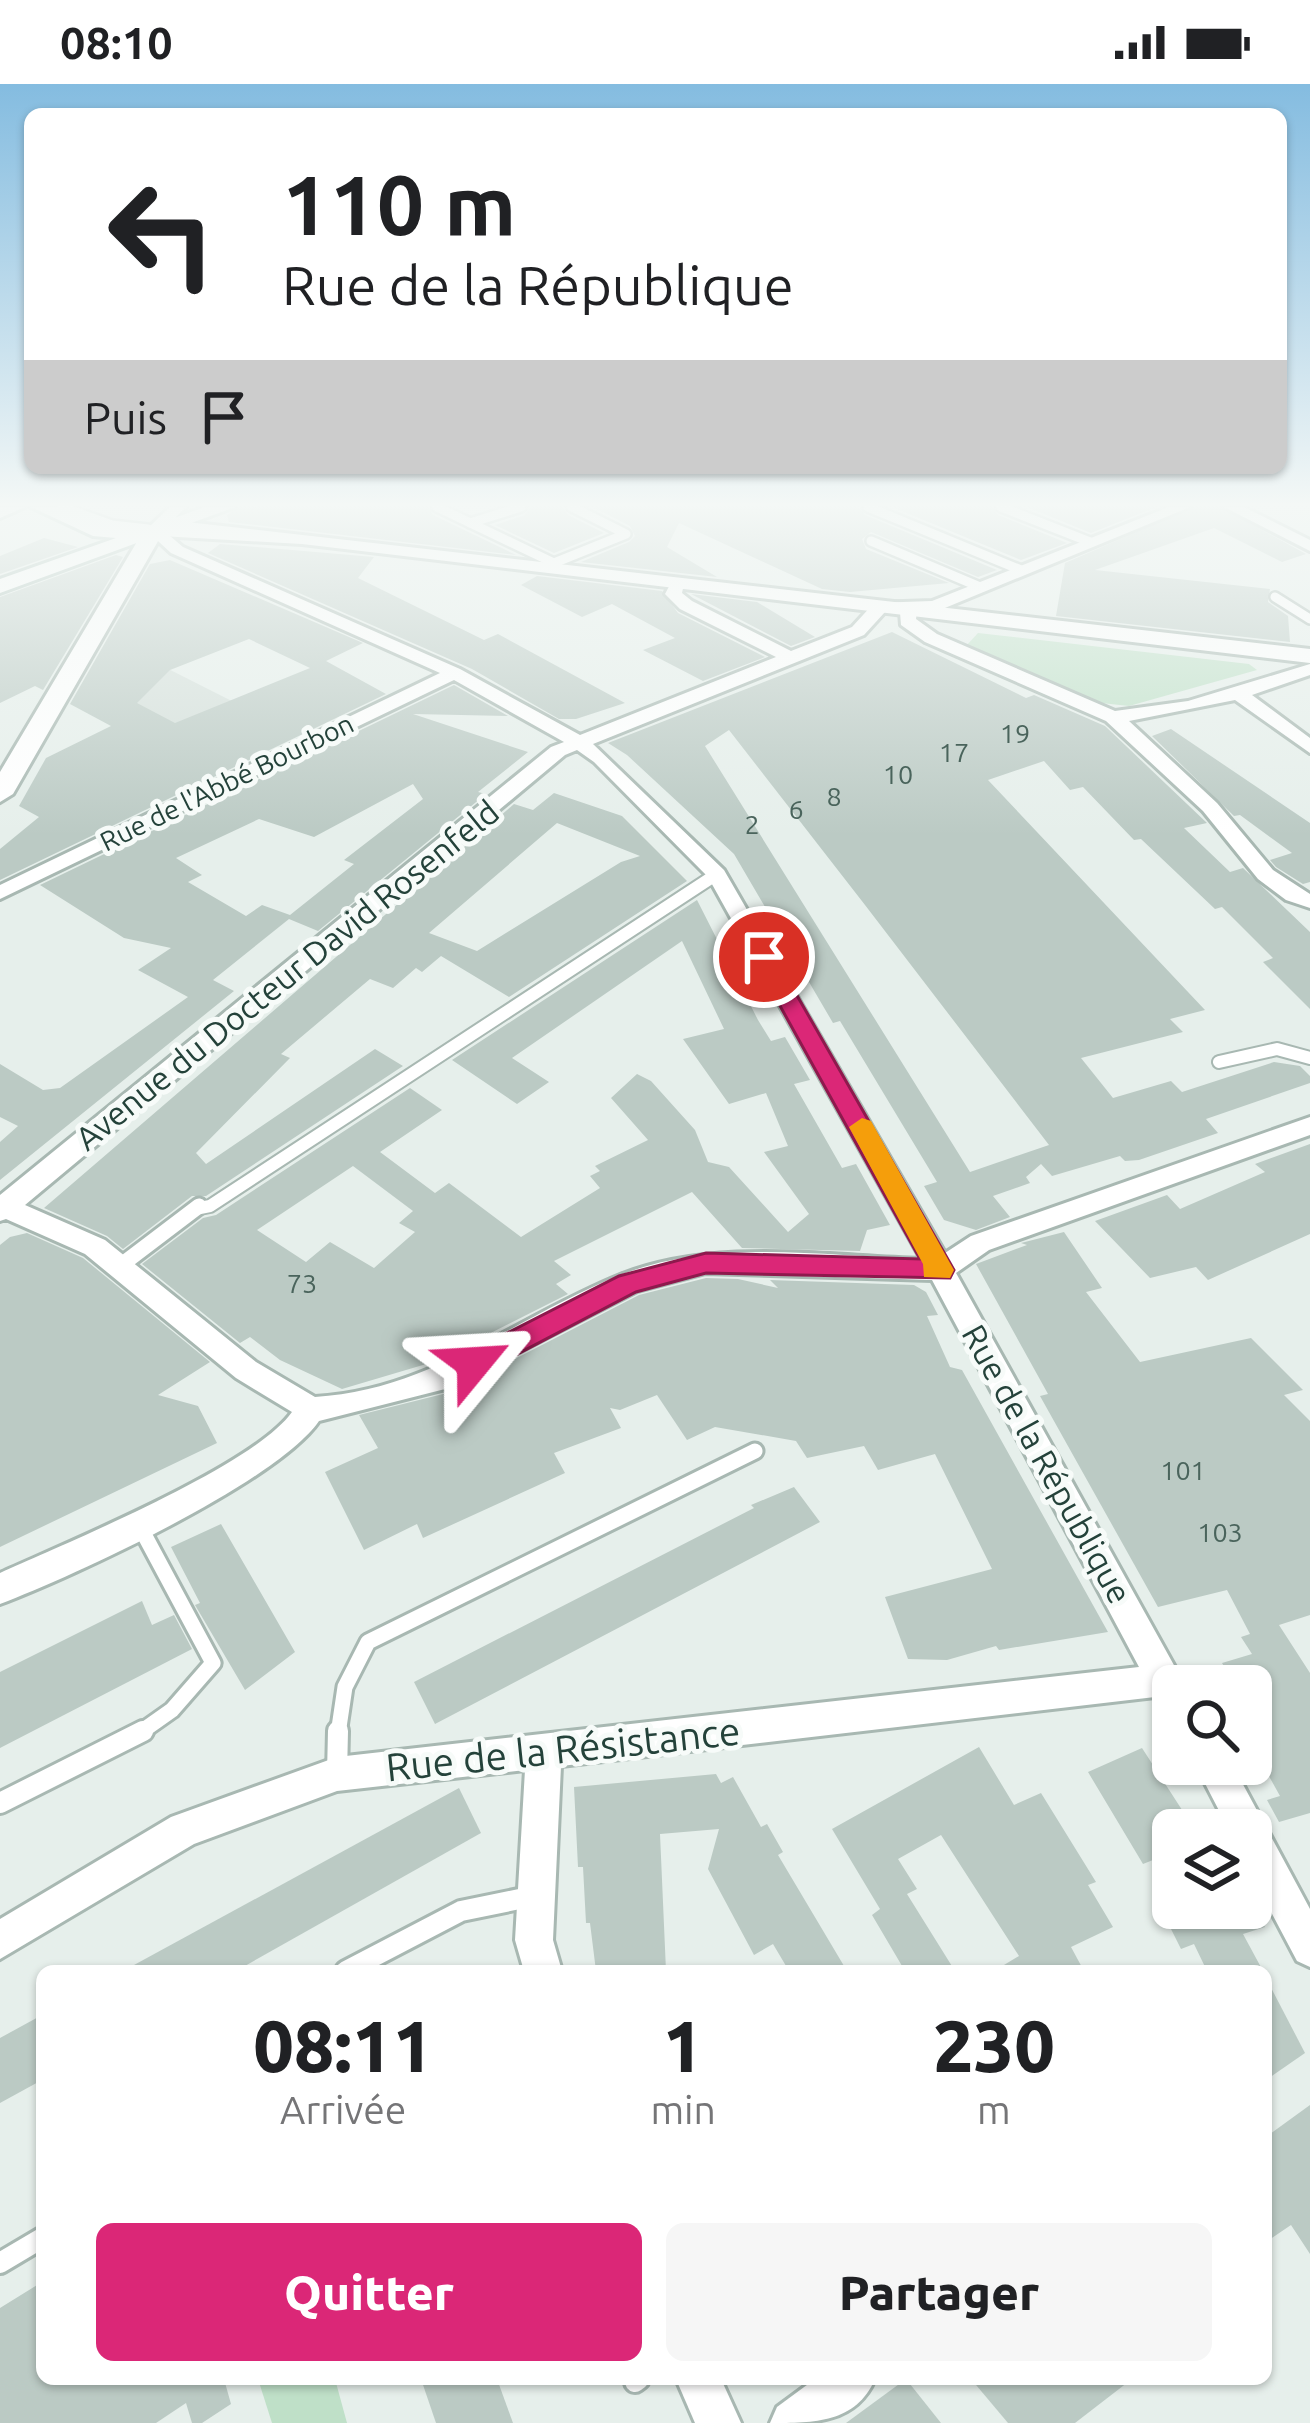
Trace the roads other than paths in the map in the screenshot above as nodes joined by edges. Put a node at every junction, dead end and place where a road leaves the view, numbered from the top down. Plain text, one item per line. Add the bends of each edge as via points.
1 (100, 616) edge
2 (326, 616) edge
3 (708, 616) edge
4 (874, 616) edge
5 (908, 616) edge
6 (963, 616) edge
7 (1310, 656) edge
8 (789, 657) junction
9 (1310, 669) edge
10 (454, 673) junction
11 (1236, 692) junction
12 (1113, 717) junction
13 (576, 741) junction
14 (1310, 747) edge
15 (8, 761) edge
16 (0, 794) edge
17 (717, 874) junction
18 (0, 893) edge
19 (1310, 902) edge
20 (1310, 1058) edge
21 (1219, 1062) dead end
22 (1310, 1126) edge
23 (2, 1208) edge
24 (120, 1266) junction
25 (940, 1270) junction
26 (311, 1408) junction
27 (755, 1451) dead end
28 (138, 1523) junction
29 (0, 1589) edge
30 (1155, 1665) edge
31 (1152, 1690) edge
32 (544, 1751) junction
33 (337, 1774) junction
34 (0, 1803) edge
35 (1272, 1876) edge
36 (537, 1896) junction
37 (0, 1940) edge
38 (1310, 1948) edge
39 (357, 1965) edge
40 (541, 1965) edge
41 (36, 2242) edge
42 (0, 2263) edge
43 (701, 2385) edge
44 (846, 2385) edge
45 (718, 2423) edge
46 (793, 2423) edge

1 - 15 street
2 - 10 street, Rue de la République
3 - 8 street
4 - 8 street, Avenue du Docteur David Rosenfeld via 858,631
5 - 12 street via 931,638
6 - 7 street
8 - 13 street, Avenue du Docteur David Rosenfeld
9 - 11 street
10 - 13 street, Rue de la République
10 - 18 street, Rue de l'Abbé Bourbon
11 - 12 street
11 - 14 street
12 - 19 street via 1212,809 1251,860 1291,896
13 - 17 street, Rue de la République
13 - 23 street, Avenue du Docteur David Rosenfeld
15 - 16 street
17 - 24 lane via 201,1205
17 - 25 street, Rue de la République
20 - 21 lane via 1275,1049
22 - 25 street via 980,1243
23 - 24 street via 95,1247
24 - 26 street via 246,1370
25 - 26 street via 706,1263 628,1283 440,1380
25 - 30 street, Rue de la République
26 - 28 street via 283,1443
27 - 33 lane via 368,1642 351,1660
28 - 29 street
28 - 34 lane via 213,1663 197,1689 154,1723
31 - 32 street, Rue de la Résistance
32 - 33 street, Rue de la Résistance
32 - 36 street
33 - 37 street, Rue de la Résistance via 184,1830
35 - 38 street
36 - 39 lane via 509,1896 455,1914
36 - 40 street
41 - 42 lane
43 - 45 street
44 - 46 street

